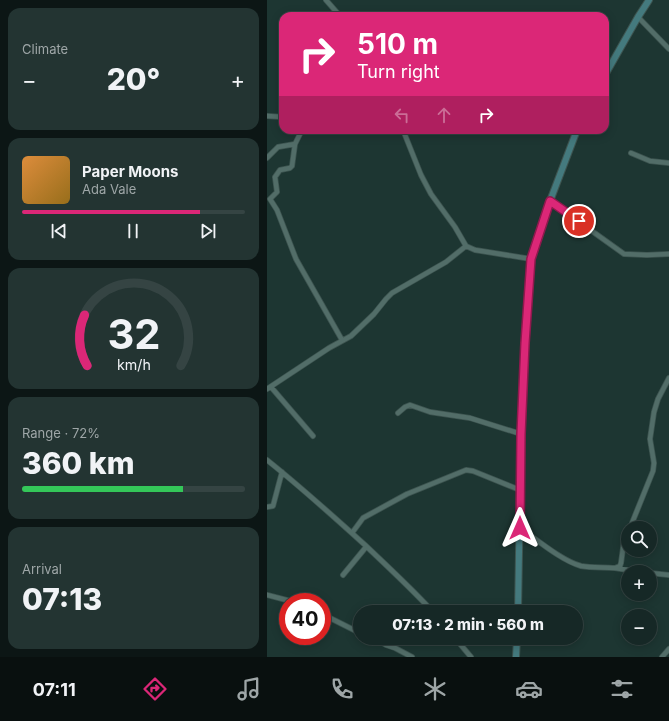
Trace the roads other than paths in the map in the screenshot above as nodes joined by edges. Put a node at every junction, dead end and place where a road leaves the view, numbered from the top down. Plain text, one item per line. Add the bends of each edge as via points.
1 (326, 0) edge
2 (649, 0) edge
3 (336, 12) edge
4 (638, 17) junction
5 (669, 49) edge
6 (609, 68) edge
7 (267, 116) edge
8 (279, 117) edge
9 (300, 134) edge
10 (405, 134) edge
11 (575, 134) edge
12 (295, 144) junction
13 (631, 153) dead end
14 (267, 158) edge
15 (669, 163) edge
16 (550, 201) junction
17 (466, 246) junction
18 (669, 254) edge
19 (531, 259) junction
20 (342, 340) junction
21 (669, 378) edge
22 (269, 388) edge
23 (398, 413) dead end
24 (521, 434) junction
25 (313, 436) dead end
26 (267, 460) edge
27 (282, 472) junction
28 (520, 490) junction
29 (267, 507) edge
30 (632, 521) edge
31 (520, 528) junction
32 (352, 533) junction
33 (366, 547) junction
34 (622, 557) edge
35 (615, 568) junction
36 (621, 569) edge
37 (657, 573) edge
38 (669, 574) edge
39 (343, 575) dead end
40 (267, 595) edge
41 (279, 598) edge
42 (427, 605) edge
43 (518, 605) edge
44 (331, 618) edge
45 (353, 629) edge
46 (386, 645) edge
47 (461, 645) edge
48 (517, 645) edge
49 (669, 649) edge
50 (412, 657) edge
51 (471, 657) edge
52 (516, 657) edge
53 (662, 657) edge

1 - 3 street
2 - 4 street
4 - 5 street
4 - 6 street
7 - 8 street
9 - 12 street
10 - 17 street via 431,194
11 - 16 street
12 - 14 street via 278,147
12 - 20 street via 293,163 290,168 279,170 277,173 277,192 270,199 277,210 295,259
13 - 15 street via 651,161
16 - 18 street via 624,254
16 - 19 street
17 - 19 street via 475,250
17 - 20 street via 446,262 393,293 365,324
19 - 24 street
20 - 22 street
21 - 30 street via 654,412 650,439 653,471
22 - 25 street
23 - 24 street via 410,405 441,414 470,418
24 - 28 street
26 - 27 street
27 - 29 street via 273,506
27 - 32 street
28 - 31 street
28 - 32 street via 466,470 407,494 363,518
31 - 35 street via 557,554 581,566
31 - 43 street
32 - 33 street
33 - 39 street
33 - 42 street
34 - 35 street via 620,566
35 - 36 street
37 - 38 street
40 - 41 street
44 - 45 street
46 - 50 street
47 - 51 street
48 - 52 street
49 - 53 street

